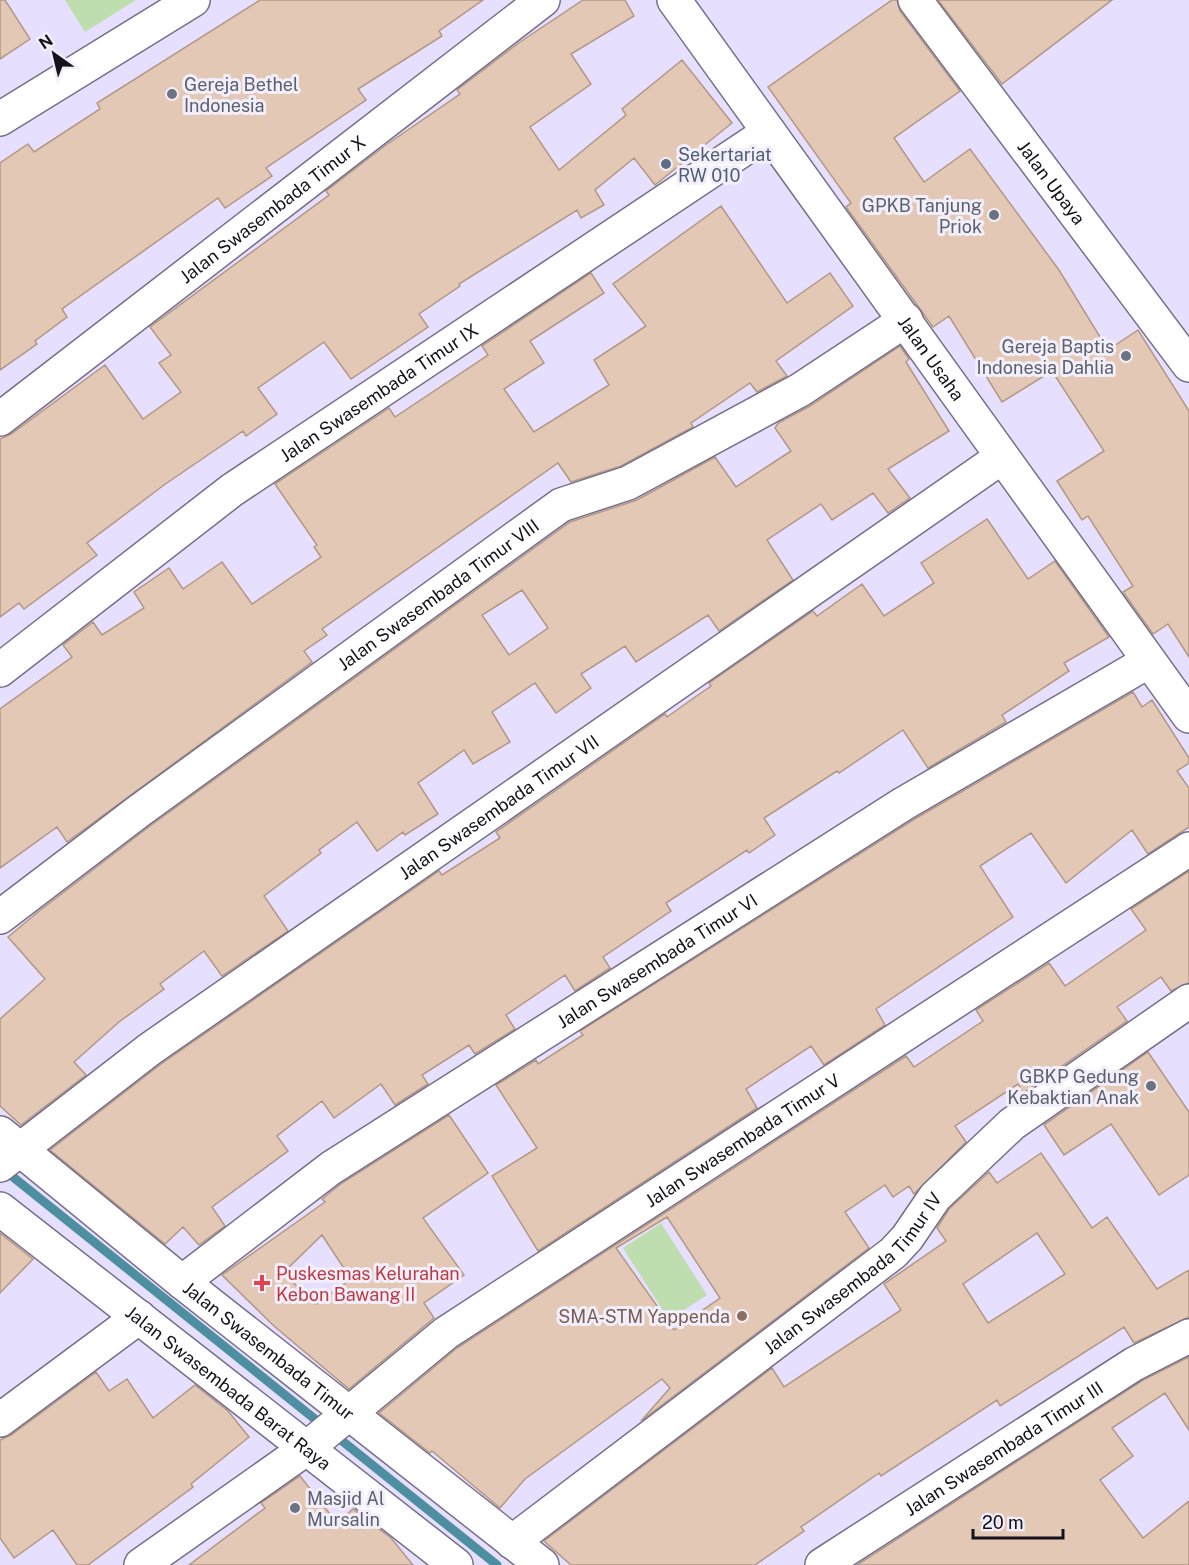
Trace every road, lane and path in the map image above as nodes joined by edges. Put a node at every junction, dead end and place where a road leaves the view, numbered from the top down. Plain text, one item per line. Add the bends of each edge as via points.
1 (193, 0) edge
2 (543, 0) edge
3 (674, 0) edge
4 (915, 0) edge
5 (0, 119) edge
6 (769, 132) junction
7 (906, 320) junction
8 (1189, 365) edge
9 (0, 419) edge
10 (1002, 457) junction
11 (1149, 661) junction
12 (0, 670) edge
13 (1189, 716) edge
14 (1189, 849) edge
15 (0, 917) edge
16 (1189, 1001) edge
17 (9, 1150) edge
18 (0, 1209) edge
19 (182, 1282) junction
20 (139, 1317) junction
21 (1189, 1336) edge
22 (348, 1414) junction
23 (0, 1420) edge
24 (310, 1446) junction
25 (512, 1542) junction
26 (452, 1564) edge
27 (141, 1565) edge
28 (542, 1565) edge
29 (822, 1565) edge

1 - 5 street
2 - 9 street, Jalan Swasembada Timur X
3 - 6 street, Jalan Usaha
4 - 8 street, Jalan Upaya
6 - 7 street, Jalan Usaha
6 - 12 street, Jalan Swasembada Timur IX via 232,490
7 - 10 street, Jalan Usaha
7 - 15 street, Jalan Swasembada Timur VIII via 800,390 628,483 561,505 139,811
10 - 11 street, Jalan Usaha
10 - 17 street, Jalan Swasembada Timur VII
11 - 13 street, Jalan Usaha
11 - 19 street, Jalan Swasembada Timur VI via 903,804 331,1168
14 - 22 street, Jalan Swasembada Timur V via 446,1333
16 - 25 street, Jalan Swasembada Timur IV via 1012,1124 935,1197 908,1238 893,1252
17 - 19 street, Jalan Swasembada Timur
18 - 20 street, Jalan Swasembada Barat Raya
19 - 22 street, Jalan Swasembada Timur
20 - 23 street
20 - 24 street, Jalan Swasembada Barat Raya
21 - 29 street, Jalan Swasembada Timur III via 1134,1364
22 - 24 street, Jalan Swasembada Timur V
22 - 25 street, Jalan Swasembada Timur
24 - 26 street, Jalan Swasembada Barat Raya
24 - 27 street, Jalan Swasembada Timur V
25 - 28 street, Jalan Swasembada Timur

